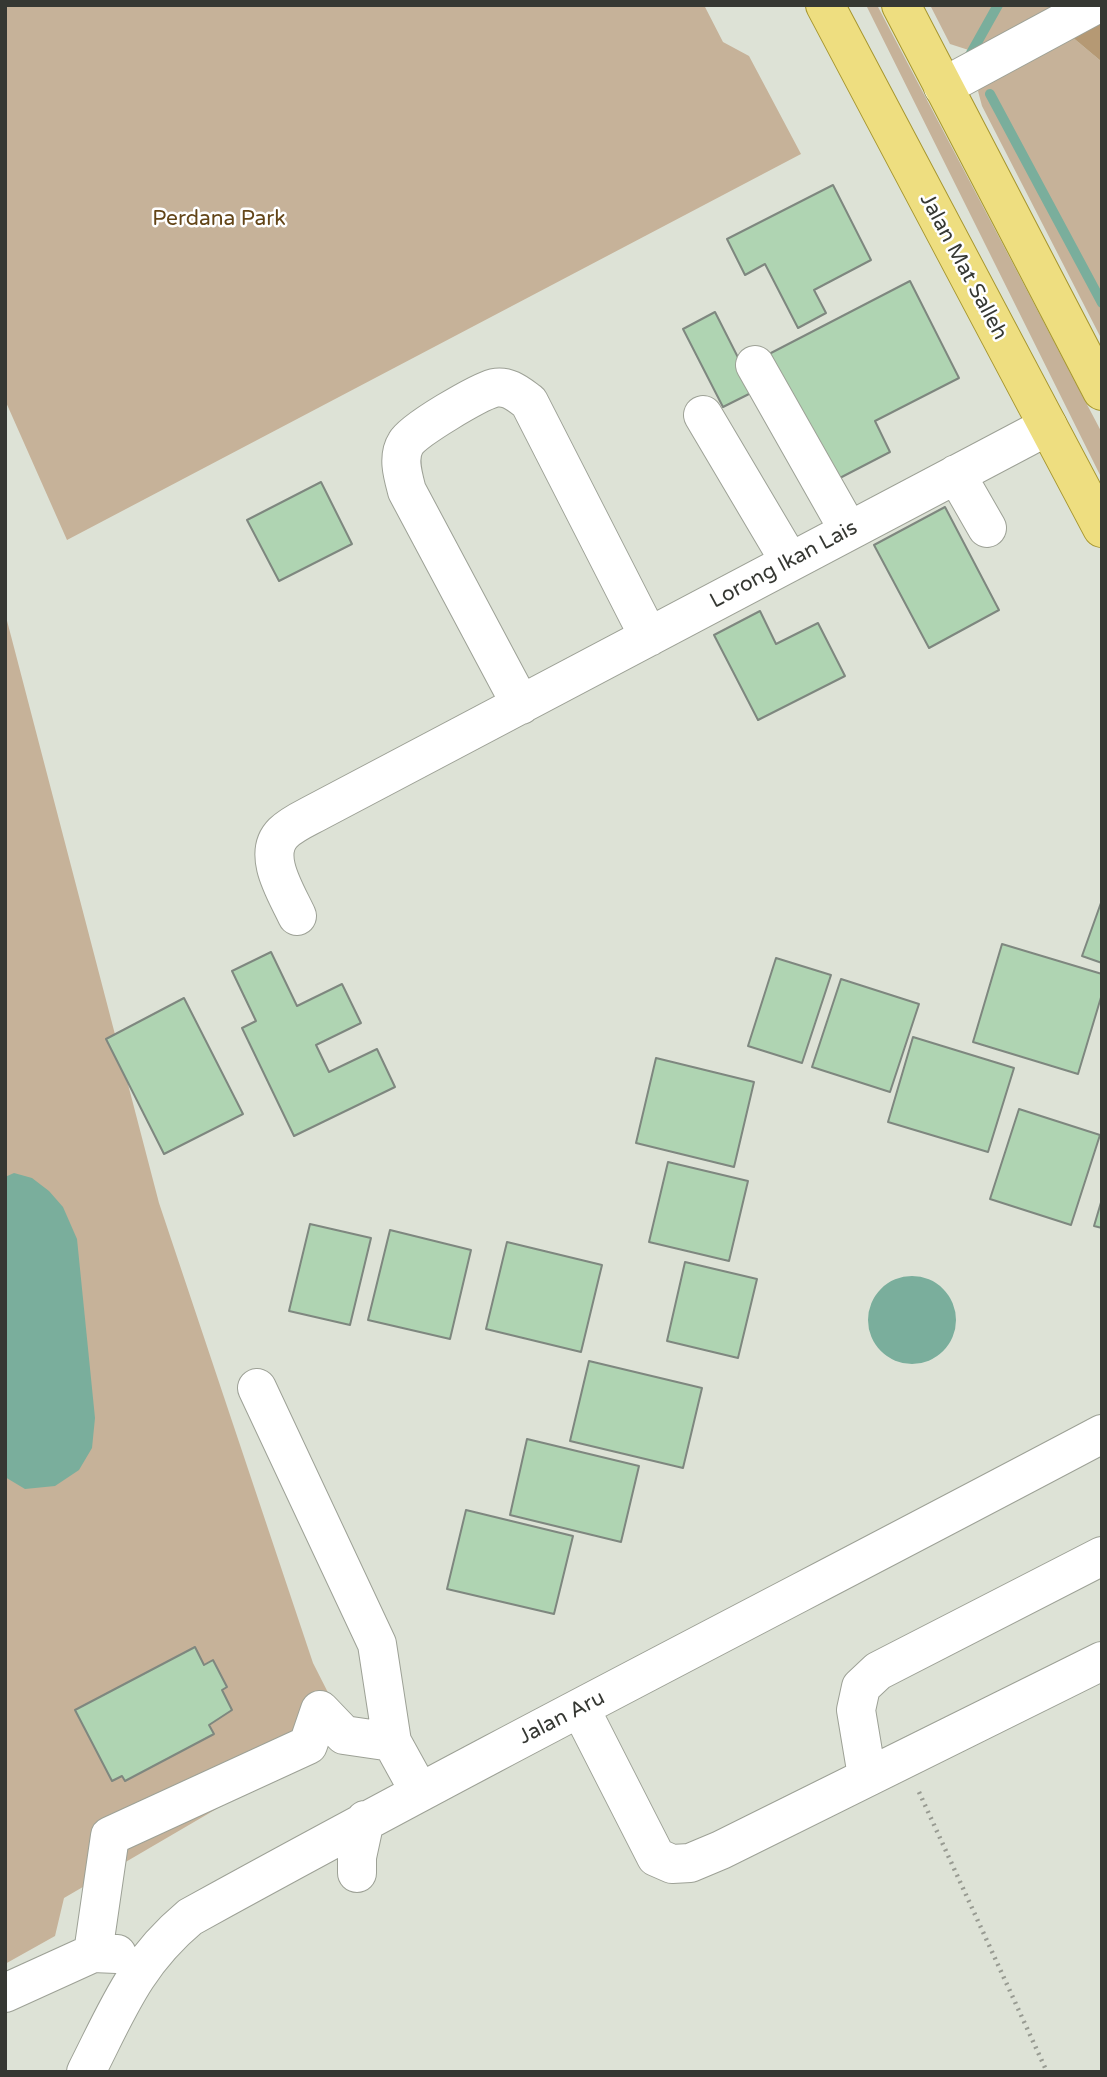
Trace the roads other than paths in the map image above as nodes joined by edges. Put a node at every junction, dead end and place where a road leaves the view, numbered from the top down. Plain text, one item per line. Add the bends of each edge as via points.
1 (825, 5) edge
2 (901, 5) edge
3 (1095, 5) edge
4 (943, 87) junction
5 (755, 365) dead end
6 (1102, 391) edge
7 (703, 415) dead end
8 (1048, 426) junction
9 (956, 474) junction
10 (987, 528) dead end
11 (1102, 528) edge
12 (849, 531) junction
13 (790, 562) junction
14 (649, 637) junction
15 (521, 705) junction
16 (297, 916) dead end
17 (257, 1388) dead end
18 (1102, 1434) edge
19 (1102, 1556) edge
20 (1102, 1661) edge
21 (580, 1709) junction
22 (392, 1742) junction
23 (867, 1776) junction
24 (419, 1791) junction
25 (365, 1820) junction
26 (357, 1873) dead end
27 (93, 1953) junction
28 (150, 1955) junction
29 (5, 1993) edge
30 (86, 2072) edge

1 - 8 main road, Jalan Mat Salleh
2 - 4 main road
3 - 4 street
4 - 6 main road
5 - 12 street
7 - 13 street
8 - 9 street, Lorong Ikan Lais
8 - 11 main road, Jalan Mat Salleh
9 - 10 street
9 - 12 street, Lorong Ikan Lais
12 - 13 street, Lorong Ikan Lais
13 - 14 street, Lorong Ikan Lais via 736,604
14 - 15 street, Lorong Ikan Lais
14 - 15 street via 529,402 512,389 494,388 417,430 404,445 401,469 407,491
15 - 16 street, Lorong Ikan Lais via 282,834 274,852 276,871
17 - 22 street via 377,1644
18 - 21 street, Jalan Aru
19 - 23 street via 878,1671 861,1687 856,1710
20 - 23 street
21 - 23 street via 656,1857 671,1864 690,1863 743,1840
21 - 24 street, Jalan Aru
22 - 24 street
22 - 27 street via 344,1735 320,1710 308,1745 110,1836
24 - 25 street, Jalan Aru
25 - 26 street
25 - 28 street, Jalan Aru via 190,1917
27 - 28 street
27 - 29 street
28 - 30 street, Jalan Aru

